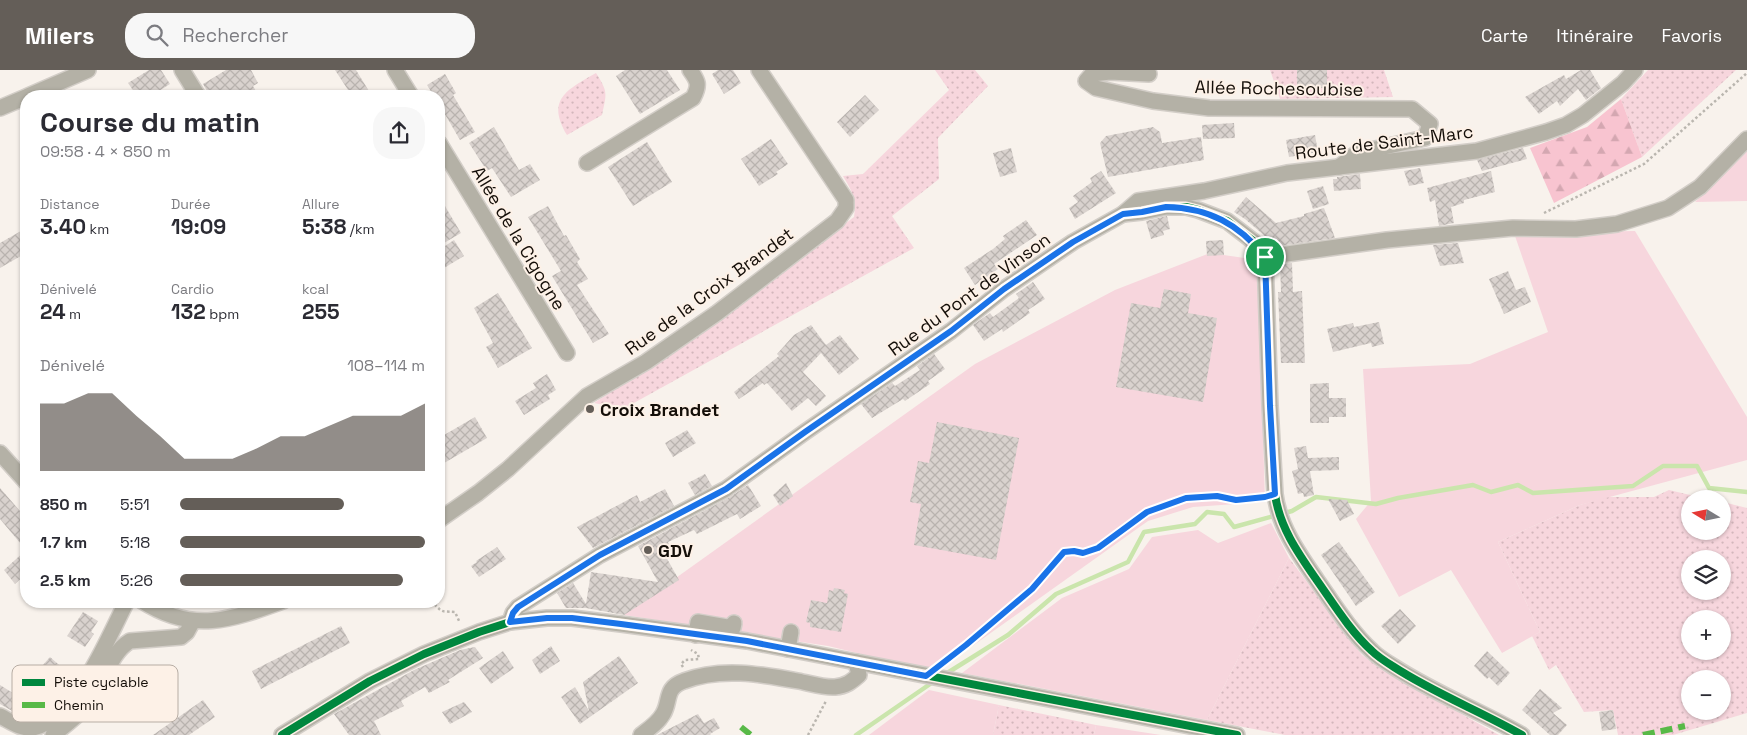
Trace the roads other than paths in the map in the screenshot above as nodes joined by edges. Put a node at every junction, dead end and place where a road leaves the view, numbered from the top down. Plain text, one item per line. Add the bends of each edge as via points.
1 (88, 70) edge
2 (182, 70) edge
3 (395, 70) edge
4 (690, 70) edge
5 (759, 70) edge
6 (1635, 70) edge
7 (70, 74) edge
8 (1149, 74) dead end
9 (40, 90) edge
10 (194, 90) edge
11 (407, 90) edge
12 (20, 100) edge
13 (0, 108) edge
14 (1747, 140) edge
15 (445, 152) edge
16 (587, 163) dead end
17 (1339, 167) junction
18 (1123, 214) junction
19 (1265, 257) junction
20 (567, 353) dead end
21 (0, 453) edge
22 (20, 475) edge
23 (445, 516) edge
24 (124, 608) edge
25 (152, 608) edge
26 (265, 608) edge
27 (193, 621) junction
28 (510, 622) junction
29 (734, 623) dead end
30 (791, 632) dead end
31 (693, 634) junction
32 (788, 649) junction
33 (856, 662) junction
34 (95, 665) edge
35 (110, 665) edge
36 (0, 716) edge
37 (47, 722) edge
38 (69, 722) edge
39 (53, 735) edge
40 (282, 735) edge
41 (641, 735) edge
42 (1237, 735) edge
43 (1522, 735) edge

1 - 7 street
2 - 10 street
3 - 11 street
4 - 16 street via 697,80 698,90 693,98
5 - 23 street, Rue de la Croix Brandet via 846,200 846,208 837,220 717,313 646,362 587,396 508,469
6 - 17 street, Route de Saint-Marc via 1583,115 1546,132 1476,151
7 - 9 street
8 - 17 street, Allée Rochesoubise via 1110,72 1092,74 1086,81 1096,88 1153,101 1208,108 1412,109 1430,124 1425,138 1357,153
12 - 13 street
14 - 19 street via 1700,187 1668,208 1617,224 1513,228 1387,240
15 - 20 street, Allée de la Cigogne
17 - 18 street, Route de Saint-Marc via 1287,173 1138,201
18 - 19 street, Rue du Pont de Vinson via 1166,207 1198,210 1227,221 1252,241
18 - 28 street, Rue du Pont de Vinson via 1073,242 1004,289 951,331 726,489 600,555 518,607
19 - 43 street via 1276,500 1282,523 1303,560 1346,621 1373,652 1413,679
21 - 22 street
24 - 34 street
25 - 27 street
26 - 27 street via 241,617 213,622
27 - 35 street via 181,637 130,641 117,652
28 - 31 street via 572,618
28 - 40 street via 424,654 370,680
29 - 31 street via 733,628 698,622
30 - 32 street
31 - 32 street
32 - 33 street
33 - 41 street via 859,675 848,684 833,687 746,672 696,677 675,686 658,721
33 - 42 street
36 - 37 street via 16,726 30,728
38 - 39 street

